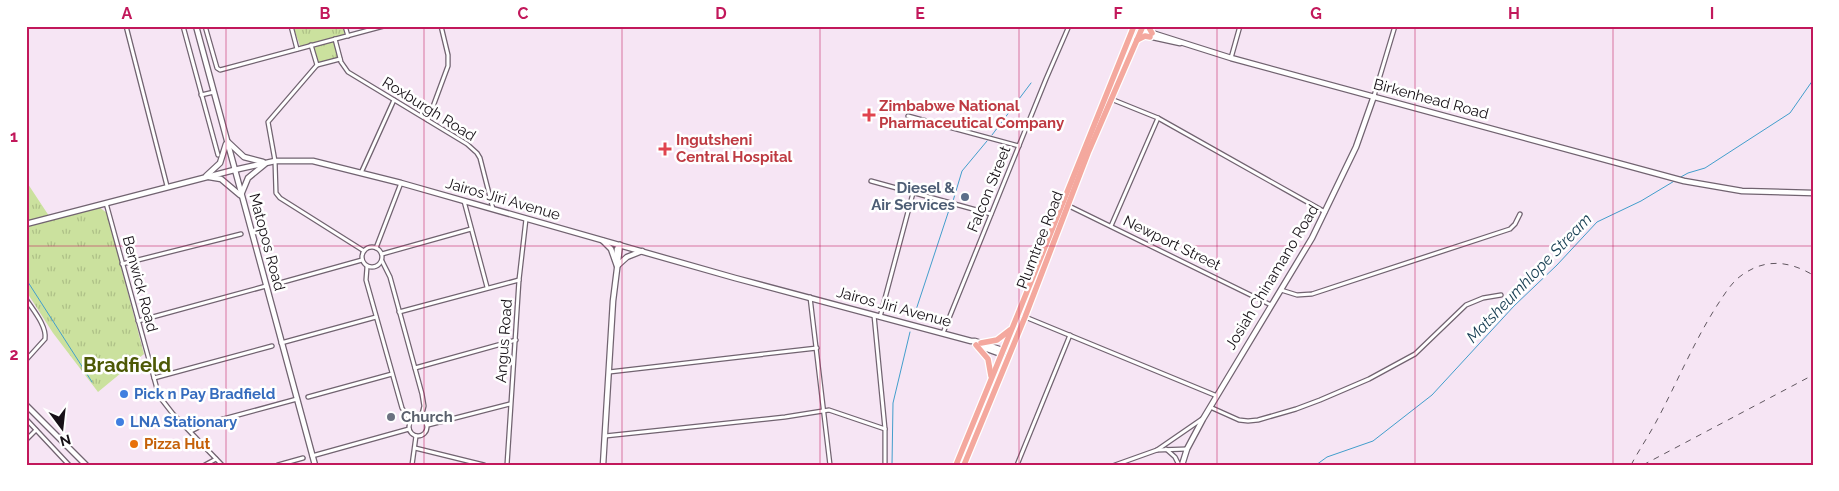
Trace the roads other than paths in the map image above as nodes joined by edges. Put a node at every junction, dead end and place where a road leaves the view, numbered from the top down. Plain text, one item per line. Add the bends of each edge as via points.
1 (126, 26) edge
2 (183, 26) edge
3 (196, 26) edge
4 (205, 26) edge
5 (291, 26) edge
6 (346, 26) edge
7 (384, 26) edge
8 (441, 26) edge
9 (1069, 26) edge
10 (1134, 26) edge
11 (1148, 26) edge
12 (1240, 26) edge
13 (1394, 26) edge
14 (1141, 28) edge
15 (1151, 35) junction
16 (348, 36) junction
17 (335, 39) junction
18 (1129, 39) junction
19 (1137, 40) junction
20 (311, 45) junction
21 (297, 49) junction
22 (1231, 58) junction
23 (340, 59) junction
24 (317, 65) junction
25 (215, 92) junction
26 (201, 95) junction
27 (1374, 96) junction
28 (1109, 98) junction
29 (394, 100) junction
30 (908, 116) dead end
31 (1158, 118) junction
32 (428, 120) junction
33 (227, 141) junction
34 (1018, 146) junction
35 (218, 156) dead end
36 (275, 161) junction
37 (267, 163) junction
38 (234, 170) junction
39 (361, 173) junction
40 (205, 177) junction
41 (871, 182) dead end
42 (401, 183) junction
43 (166, 186) junction
44 (913, 193) junction
45 (1813, 193) edge
46 (241, 196) junction
47 (464, 202) junction
48 (106, 203) junction
49 (1065, 203) junction
50 (493, 210) junction
51 (1325, 212) junction
52 (990, 214) junction
53 (1520, 214) dead end
54 (526, 219) junction
55 (26, 224) edge
56 (1111, 226) junction
57 (472, 229) junction
58 (241, 234) dead end
59 (602, 240) junction
60 (620, 245) junction
61 (376, 248) junction
62 (364, 251) junction
63 (643, 251) junction
64 (382, 254) junction
65 (362, 260) junction
66 (382, 261) junction
67 (122, 264) junction
68 (367, 266) junction
69 (617, 266) junction
70 (519, 280) junction
71 (276, 284) dead end
72 (266, 286) junction
73 (487, 288) junction
74 (1281, 290) junction
75 (1501, 295) dead end
76 (810, 297) junction
77 (26, 300) edge
78 (1271, 305) junction
79 (399, 312) junction
80 (874, 315) junction
81 (1022, 316) junction
82 (376, 317) junction
83 (880, 317) junction
84 (138, 321) junction
85 (1014, 326) junction
86 (943, 334) junction
87 (1070, 336) junction
88 (516, 340) junction
89 (281, 343) junction
90 (979, 344) junction
91 (272, 346) dead end
92 (1013, 346) junction
93 (817, 348) junction
94 (1003, 353) junction
95 (26, 360) edge
96 (1005, 364) junction
97 (414, 368) junction
98 (609, 372) junction
99 (392, 374) junction
100 (154, 378) junction
101 (991, 381) junction
102 (1217, 396) junction
103 (308, 397) dead end
104 (297, 399) junction
105 (26, 404) edge
106 (510, 404) junction
107 (1210, 407) junction
108 (824, 410) junction
109 (421, 418) junction
110 (26, 419) edge
111 (1203, 419) junction
112 (411, 421) junction
113 (428, 425) junction
114 (409, 429) junction
115 (885, 429) junction
116 (36, 430) junction
117 (191, 431) junction
118 (416, 436) junction
119 (605, 436) junction
120 (26, 440) edge
121 (415, 448) junction
122 (1166, 449) junction
123 (1187, 449) junction
124 (1157, 450) junction
125 (312, 456) junction
126 (303, 458) dead end
127 (216, 459) junction
128 (69, 465) edge
129 (86, 465) edge
130 (205, 465) edge
131 (222, 465) edge
132 (278, 465) edge
133 (315, 465) edge
134 (412, 465) edge
135 (484, 465) edge
136 (507, 465) edge
137 (603, 465) edge
138 (830, 465) edge
139 (885, 465) edge
140 (956, 465) edge
141 (964, 465) edge
142 (1017, 465) edge
143 (1115, 465) edge
144 (1181, 465) edge

1 - 43 street
2 - 26 street
3 - 25 main road, Matopos Road
4 - 21 street via 218,70
5 - 21 street
6 - 16 street
7 - 16 street
8 - 32 street via 448,66
9 - 34 street, Falcon Street
10 - 18 highway, Plumtree Road
11 - 15 highway
12 - 22 street
13 - 27 street
14 - 15 main road, Birkenhead Road
14 - 18 highway
14 - 19 highway, Plumtree Road
15 - 19 highway
15 - 22 main road, Birkenhead Road
16 - 17 street
17 - 20 street
17 - 23 street, Roxburgh Road
18 - 28 highway, Plumtree Road
19 - 28 highway, Plumtree Road
20 - 21 street
20 - 24 street
22 - 27 main road, Birkenhead Road
23 - 24 street
23 - 29 street, Roxburgh Road via 348,72
24 - 36 street via 268,122
25 - 26 street
25 - 33 main road, Matopos Road
26 - 35 street
27 - 45 main road, Birkenhead Road via 1684,181 1742,191
27 - 51 main road, Josiah Chinamano Road via 1356,147
28 - 31 street
28 - 49 highway, Plumtree Road
29 - 32 street, Roxburgh Road
29 - 39 street
30 - 34 street
31 - 51 street
31 - 56 street
32 - 50 street, Roxburgh Road via 477,153
33 - 37 main road via 244,157
33 - 38 main road, Matopos Road
33 - 40 main road via 220,163
34 - 52 street, Falcon Street
36 - 37 main road, Jairos Jiri Avenue
36 - 39 main road, Jairos Jiri Avenue via 312,161
36 - 62 street via 276,193
37 - 38 main road, Jairos Jiri Avenue
37 - 46 main road via 248,178
38 - 40 main road, Jairos Jiri Avenue
38 - 46 main road, Matopos Road
39 - 42 main road, Jairos Jiri Avenue
40 - 43 main road, Jairos Jiri Avenue
40 - 46 main road via 221,179
41 - 44 street
42 - 47 main road, Jairos Jiri Avenue
42 - 61 street
43 - 48 main road, Jairos Jiri Avenue
44 - 52 street
44 - 83 street
46 - 72 main road, Matopos Road
47 - 50 main road, Jairos Jiri Avenue
47 - 57 street
48 - 55 main road, Jairos Jiri Avenue
48 - 67 street, Benwick Road
49 - 56 street, Newport Street
49 - 81 highway, Plumtree Road
50 - 54 main road, Jairos Jiri Avenue
51 - 74 main road, Josiah Chinamano Road
52 - 86 street, Falcon Street
53 - 74 street via 1510,230 1312,294 1297,296
54 - 59 main road, Jairos Jiri Avenue
54 - 70 street, Angus Road
56 - 78 street, Newport Street
57 - 64 street
57 - 73 street
58 - 67 street
59 - 60 main road, Jairos Jiri Avenue
59 - 69 main road
60 - 63 main road, Jairos Jiri Avenue
60 - 69 main road
61 - 62 street via 369,247
61 - 64 street
62 - 65 street
63 - 69 main road via 626,256
63 - 76 main road, Jairos Jiri Avenue
64 - 66 street
65 - 68 street
65 - 71 street
66 - 68 street via 376,267
66 - 79 street
67 - 84 street, Benwick Road
68 - 82 street via 365,276
69 - 98 main road
70 - 73 street
70 - 88 street, Angus Road
72 - 84 street
72 - 89 main road, Matopos Road
73 - 79 street
74 - 78 main road, Josiah Chinamano Road
75 - 107 street via 1483,298 1466,306 1415,354 1320,400 1248,421
76 - 80 main road, Jairos Jiri Avenue
76 - 93 street
77 - 95 street via 46,336
78 - 102 main road, Josiah Chinamano Road
79 - 97 street
80 - 83 main road, Jairos Jiri Avenue
80 - 115 street
81 - 85 highway, Plumtree Road
81 - 87 street
81 - 92 highway, Plumtree Road
82 - 89 street
82 - 99 street
83 - 86 main road, Jairos Jiri Avenue
84 - 100 street, Benwick Road
85 - 90 highway via 997,340
85 - 94 highway, Plumtree Road
86 - 90 main road, Jairos Jiri Avenue
87 - 102 street
87 - 142 street
88 - 97 street
88 - 106 street, Angus Road
89 - 104 main road, Matopos Road
90 - 94 main road via 1000,349
90 - 101 highway via 988,359
91 - 100 street
92 - 94 highway
92 - 96 highway, Plumtree Road
93 - 98 street
93 - 108 street
94 - 96 highway
94 - 101 highway, Plumtree Road
96 - 141 highway, Plumtree Road
97 - 109 street via 424,406
98 - 119 main road
99 - 103 street
99 - 112 street via 402,408
100 - 117 street, Benwick Road via 162,400
101 - 140 highway, Plumtree Road
102 - 107 main road, Josiah Chinamano Road
104 - 117 street via 205,424
104 - 125 main road, Matopos Road
105 - 129 main road
106 - 113 street
106 - 136 street, Angus Road
107 - 111 main road, Josiah Chinamano Road
108 - 115 street
108 - 119 street
108 - 138 street
109 - 112 street
109 - 113 street
110 - 116 street
111 - 123 main road, Josiah Chinamano Road
111 - 124 street
112 - 114 street
113 - 118 street via 426,433
114 - 118 street
114 - 125 street
115 - 139 street
116 - 120 street
116 - 128 street
117 - 127 street, Benwick Road
118 - 121 street
119 - 137 main road
121 - 134 street
121 - 135 street
122 - 123 street
122 - 124 street
122 - 144 street
123 - 144 main road, Josiah Chinamano Road
124 - 143 street
125 - 133 main road, Matopos Road
126 - 132 street
127 - 130 street
127 - 131 street, Benwick Road

